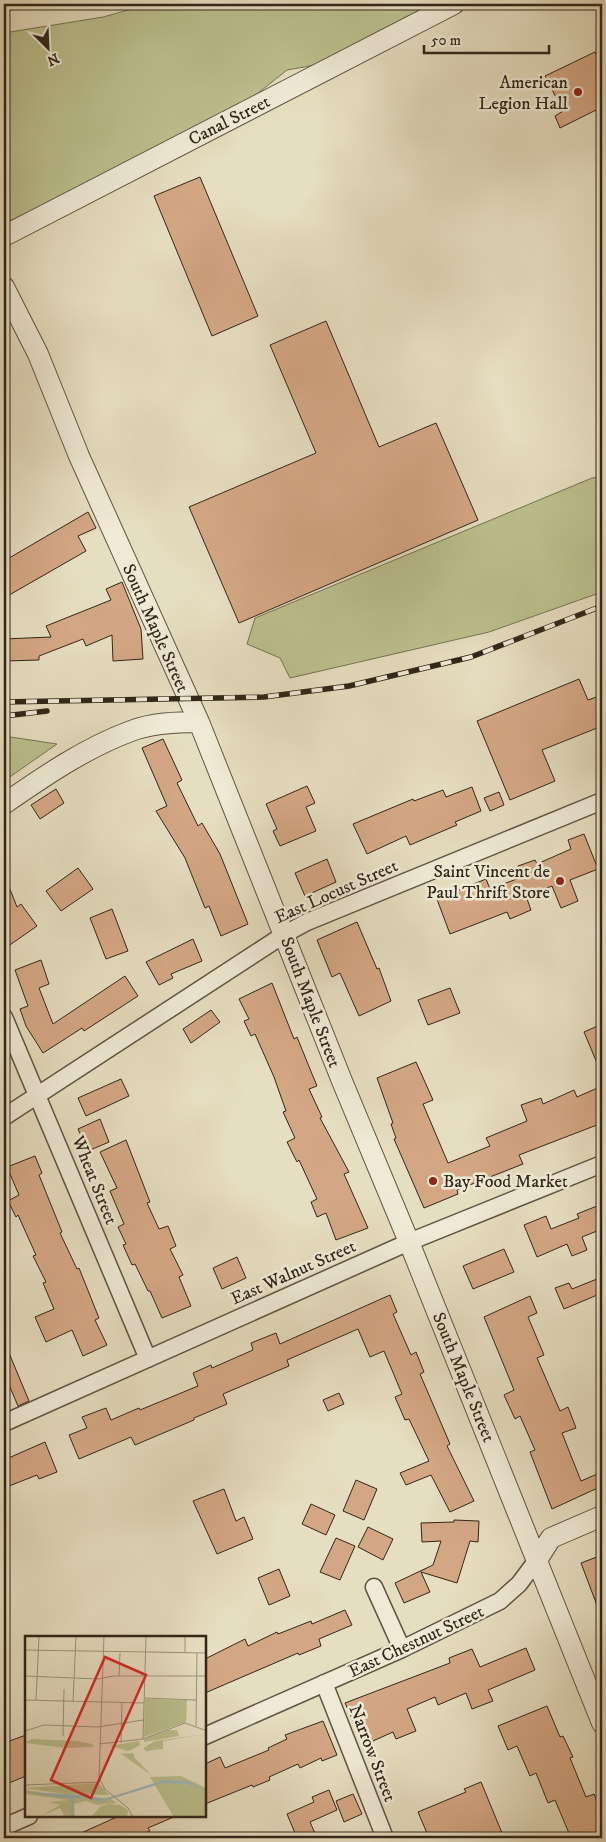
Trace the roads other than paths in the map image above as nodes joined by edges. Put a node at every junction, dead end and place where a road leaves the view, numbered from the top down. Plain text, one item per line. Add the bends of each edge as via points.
1 (454, 4) edge
2 (4, 236) edge
3 (4, 287) edge
4 (199, 722) junction
5 (602, 801) edge
6 (4, 804) edge
7 (285, 934) junction
8 (4, 1017) edge
9 (38, 1094) junction
10 (4, 1117) edge
11 (602, 1164) edge
12 (409, 1242) junction
13 (148, 1359) junction
14 (4, 1423) edge
15 (602, 1516) edge
16 (537, 1560) junction
17 (374, 1587) dead end
18 (402, 1649) junction
19 (324, 1683) junction
20 (602, 1724) edge
21 (206, 1736) edge
22 (27, 1817) edge
23 (4, 1827) edge
24 (385, 1838) edge

1 - 2 street, Canal Street
3 - 4 street, South Maple Street via 38,354 79,456
4 - 6 street via 165,723 131,730 87,752
4 - 7 street, South Maple Street
5 - 7 street, East Locust Street
7 - 9 street, East Locust Street
7 - 12 street, South Maple Street
8 - 9 street, Wheat Street
9 - 10 street, East Locust Street
9 - 13 street, Wheat Street
11 - 12 street, East Walnut Street
12 - 13 street, East Walnut Street
12 - 16 street, South Maple Street
13 - 14 street, East Walnut Street
15 - 16 street, East Chestnut Street via 551,1538
16 - 18 street, East Chestnut Street via 500,1602
16 - 20 street, South Maple Street
17 - 18 street
18 - 19 street, East Chestnut Street
19 - 21 street, East Chestnut Street
19 - 24 street, Narrow Street
22 - 23 street

